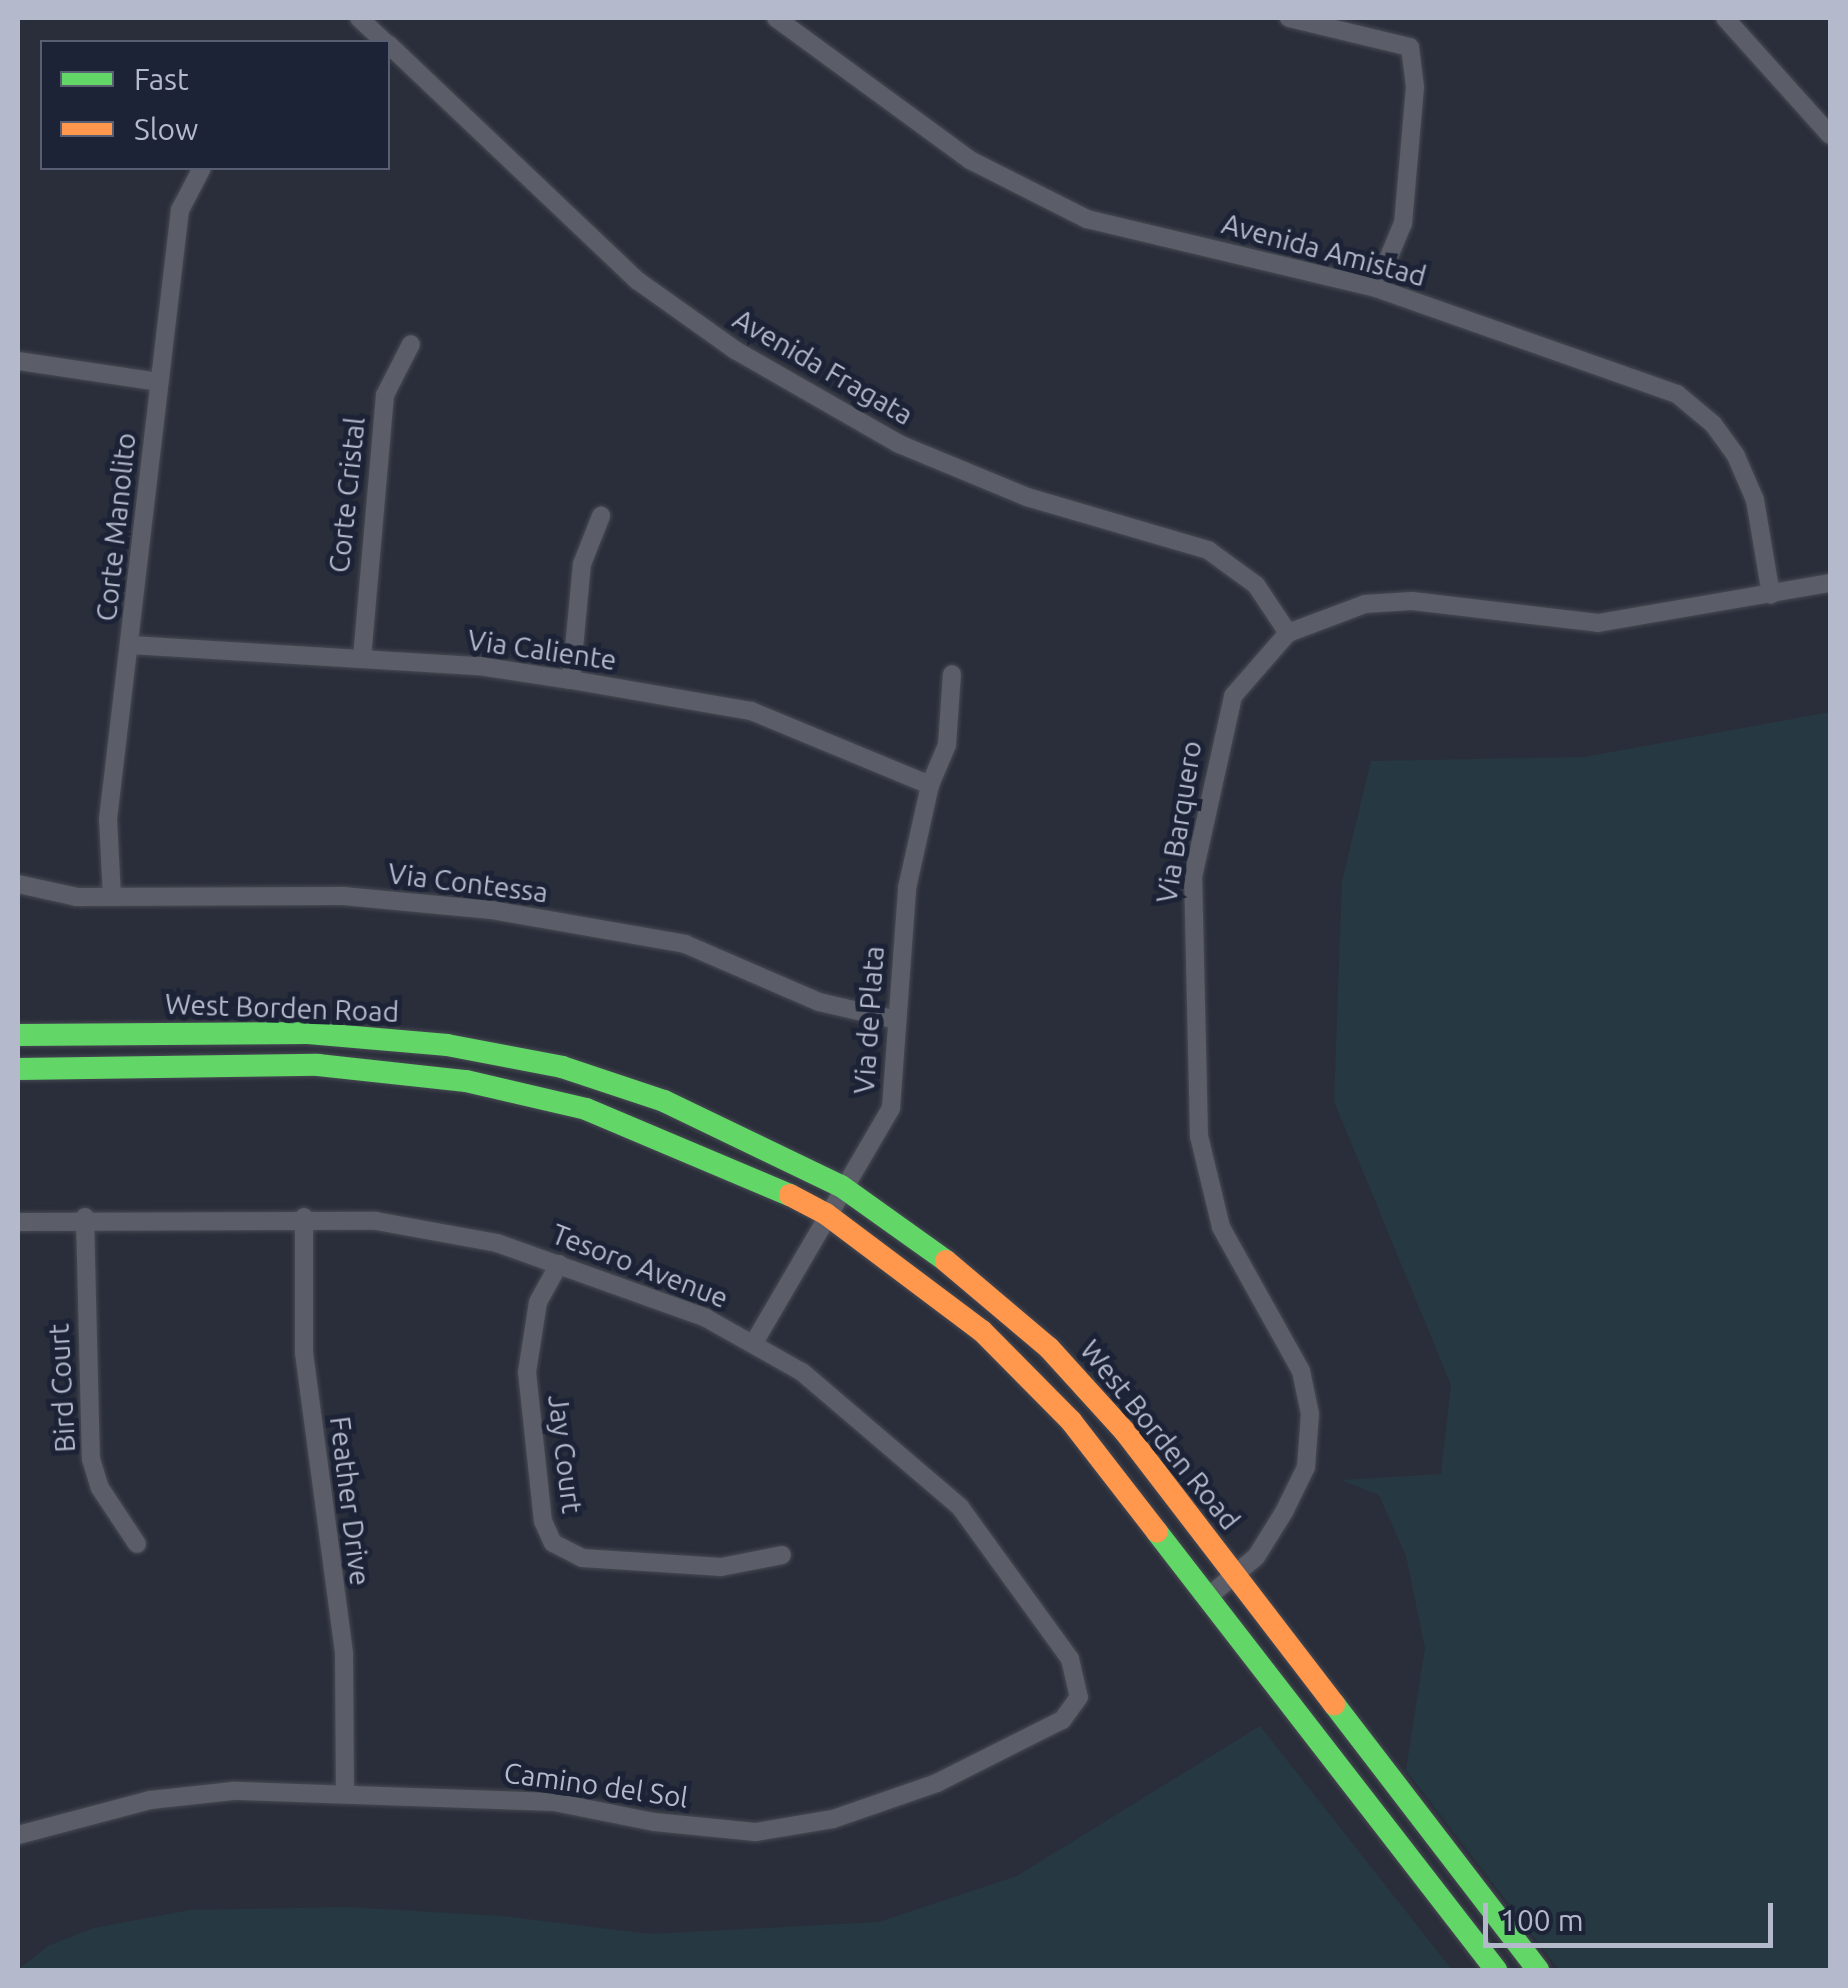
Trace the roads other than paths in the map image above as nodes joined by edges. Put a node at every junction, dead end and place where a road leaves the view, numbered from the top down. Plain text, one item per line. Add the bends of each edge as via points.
1 (359, 18) edge
2 (776, 18) edge
3 (1289, 18) edge
4 (1725, 18) edge
5 (382, 40) edge
6 (390, 48) edge
7 (1830, 134) edge
8 (201, 170) edge
9 (1376, 288) junction
10 (411, 344) dead end
11 (18, 361) edge
12 (159, 382) junction
13 (600, 516) dead end
14 (1830, 584) edge
15 (1771, 594) junction
16 (1288, 633) junction
17 (130, 645) junction
18 (362, 658) junction
19 (952, 674) dead end
20 (572, 680) junction
21 (930, 785) junction
22 (18, 884) edge
23 (112, 898) junction
24 (897, 1020) junction
25 (18, 1036) edge
26 (18, 1070) edge
27 (841, 1186) junction
28 (826, 1214) junction
29 (85, 1217) junction
30 (304, 1217) junction
31 (18, 1222) edge
32 (559, 1264) junction
33 (755, 1341) junction
34 (137, 1544) dead end
35 (782, 1555) dead end
36 (1237, 1577) junction
37 (1209, 1596) junction
38 (1079, 1697) joint
39 (345, 1792) junction
40 (18, 1836) edge
41 (1496, 1970) edge
42 (1538, 1970) edge

1 - 5 street, Avenida Fragata
2 - 9 street, Avenida Amistad via 970,160 1087,219
3 - 9 street via 1410,47 1415,86 1403,223
4 - 7 street
6 - 16 street, Avenida Fragata via 638,282 734,350 899,444 1027,497 1208,550 1256,585
8 - 12 street, Corte Manolito via 180,210
9 - 15 street, Avenida Amistad via 1677,394 1713,424 1736,456 1755,500
10 - 18 street, Corte Cristal via 385,396
11 - 12 street
12 - 17 street, Corte Manolito
13 - 20 street via 582,564
14 - 15 street, Via Barquero
15 - 16 street, Via Barquero via 1598,623 1412,601 1365,604
16 - 36 street, Via Barquero via 1234,696 1218,744 1192,908 1206,1182 1221,1226 1301,1371 1310,1414 1306,1467 1275,1527
17 - 18 street, Via Caliente
17 - 23 street, Corte Manolito via 108,819
18 - 20 street, Via Caliente
19 - 21 street, Via de Plata via 947,745
20 - 21 street, Via Caliente via 751,712
21 - 24 street, Via de Plata via 907,888
22 - 23 street, Via Contessa
23 - 24 street, Via Contessa via 343,896 491,910 685,944 819,1002
24 - 27 street, Via de Plata via 891,1108
25 - 27 main road, West Borden Road via 308,1032 447,1045 562,1067 664,1101
26 - 28 main road, West Borden Road via 318,1065 466,1082 586,1109 761,1180
27 - 28 street, Via de Plata
27 - 36 main road, West Borden Road via 974,1281 1049,1348 1126,1433
28 - 33 street, Via de Plata
28 - 37 main road, West Borden Road via 982,1331 1071,1420
29 - 30 street, Tesoro Avenue
29 - 31 street, Tesoro Avenue
29 - 34 street, Bird Court via 92,1459 100,1488
30 - 32 street, Tesoro Avenue via 428,1230
30 - 39 street, Feather Drive via 304,1353 344,1654
32 - 33 street, Tesoro Avenue
32 - 35 street, Jay Court via 538,1302 527,1372 543,1522 553,1543 582,1558 721,1567
33 - 38 street, Tesoro Avenue via 856,1414 960,1507 1070,1660
36 - 37 street, Via Barquero
36 - 42 main road, West Borden Road
37 - 41 main road, West Borden Road
38 - 39 street, Camino del Sol via 1062,1720 937,1784 833,1819 755,1832 654,1822 554,1802
39 - 40 street, Camino del Sol via 233,1790 150,1800

